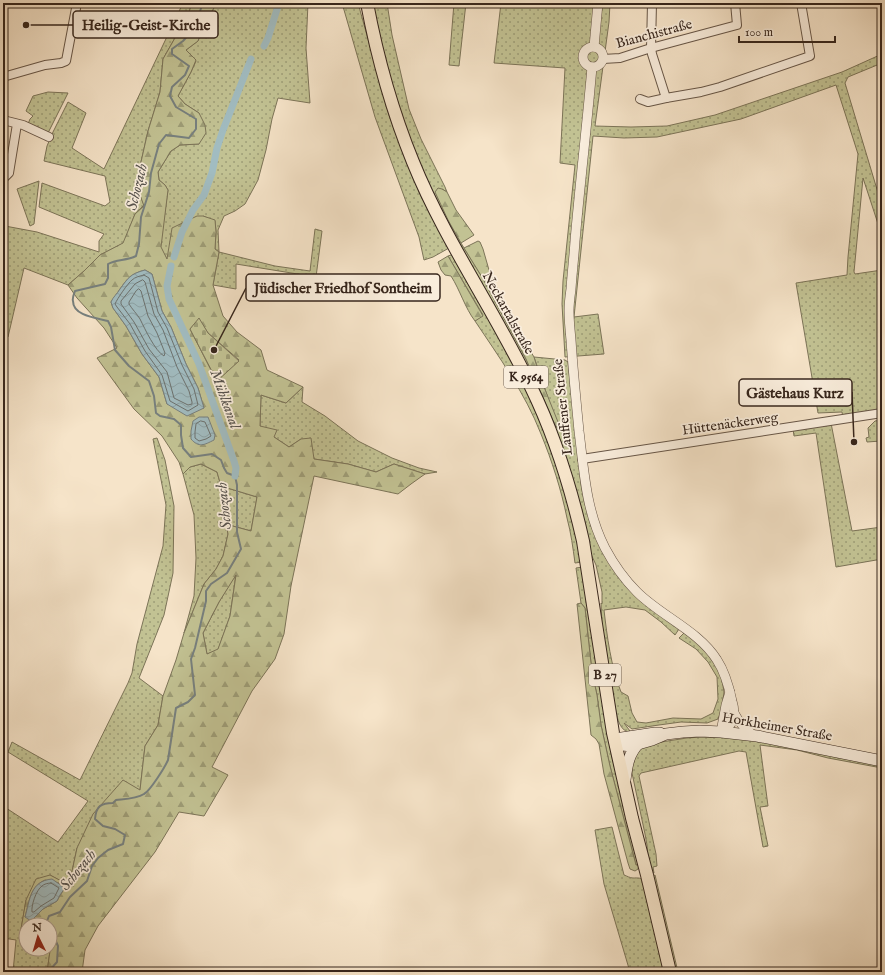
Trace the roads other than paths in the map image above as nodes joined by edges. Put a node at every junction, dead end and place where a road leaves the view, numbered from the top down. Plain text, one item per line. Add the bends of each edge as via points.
1 (77, 3) edge
2 (368, 3) edge
3 (598, 3) edge
4 (652, 3) edge
5 (735, 3) edge
6 (801, 3) edge
7 (594, 47) junction
8 (651, 48) junction
9 (603, 58) junction
10 (592, 67) junction
11 (3, 77) edge
12 (666, 98) junction
13 (640, 99) dead end
14 (3, 120) edge
15 (16, 124) junction
16 (49, 136) dead end
17 (3, 177) edge
18 (882, 413) edge
19 (582, 459) junction
20 (595, 612) joint
21 (730, 692) junction
22 (734, 713) junction
23 (722, 732) junction
24 (666, 734) junction
25 (754, 736) junction
26 (614, 739) junction
27 (638, 744) junction
28 (882, 761) edge
29 (624, 783) junction
30 (670, 972) edge

1 - 11 street via 66,61
2 - 20 main road, Neckartalstraße / K 9564 via 378,55 413,162 440,219 531,387 554,441 576,510
3 - 7 street, Lauffener Straße
4 - 8 street
5 - 8 street, Bianchistraße via 737,25
6 - 12 street via 810,56 720,87
7 - 9 street via 601,51
7 - 10 street, Lauffener Straße via 587,50 584,56 588,66
8 - 9 street, Bianchistraße via 620,58
8 - 12 street
9 - 10 street via 599,65
10 - 19 street, Lauffener Straße via 569,310
12 - 13 street via 648,102
14 - 15 street
15 - 16 street
15 - 17 street via 10,173
18 - 19 street, Hüttenäckerweg
19 - 21 street, Lauffener Straße via 586,493 595,525 605,549 622,576 660,611 706,645 720,665
20 - 26 main road, Neckartalstraße / B 27
21 - 22 street, Lauffener Straße
21 - 23 street
22 - 23 street via 731,724
22 - 25 street
23 - 24 main road, Horkheimer Straße
23 - 25 main road, Horkheimer Straße
24 - 26 main road, Horkheimer Straße via 655,733
24 - 27 main road, Horkheimer Straße
25 - 28 main road, Horkheimer Straße
26 - 27 main road, Horkheimer Straße via 625,745
26 - 29 main road, B 27
27 - 29 main road via 630,756
29 - 30 main road, B 27

